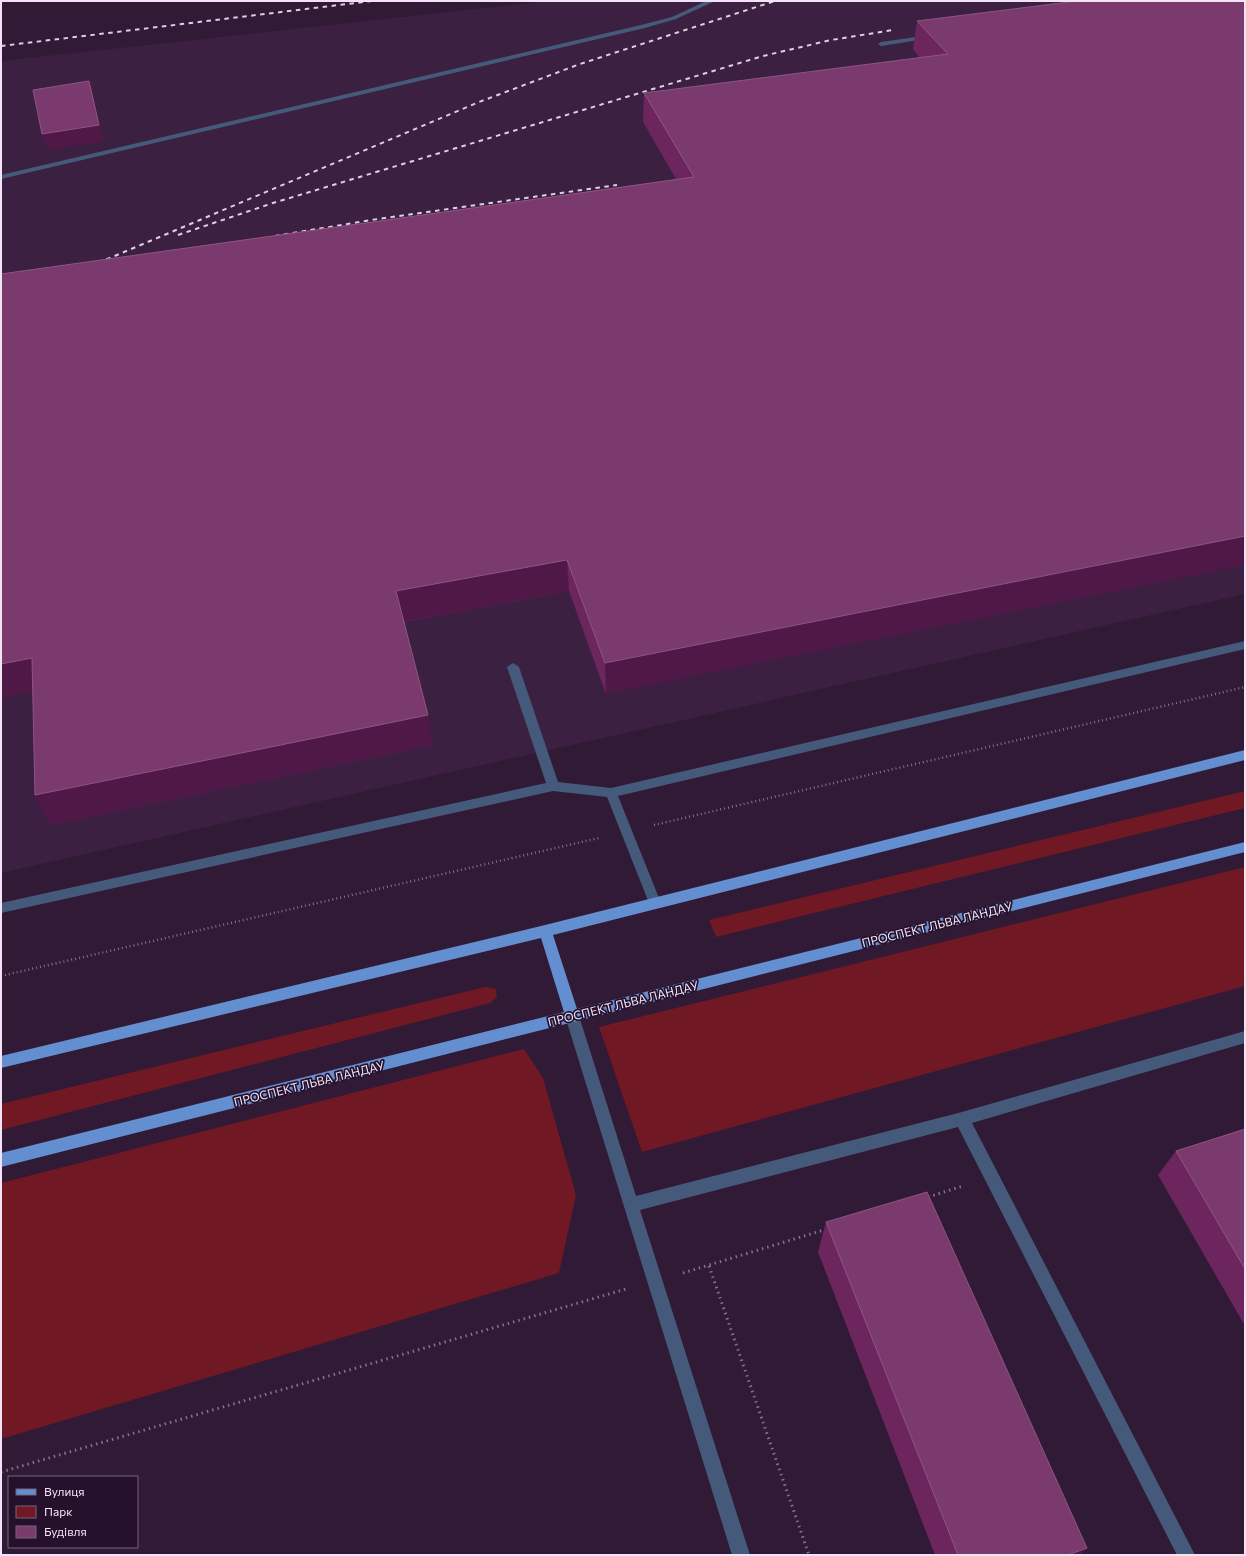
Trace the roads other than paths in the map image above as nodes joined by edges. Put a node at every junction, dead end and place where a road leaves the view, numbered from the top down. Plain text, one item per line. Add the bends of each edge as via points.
1 (712, 1) edge
2 (936, 36) edge
3 (881, 44) dead end
4 (1, 177) edge
5 (1245, 645) edge
6 (513, 667) dead end
7 (1245, 755) edge
8 (553, 786) junction
9 (612, 793) junction
10 (1245, 847) edge
11 (655, 903) junction
12 (1, 908) edge
13 (545, 931) junction
14 (572, 1016) junction
15 (1245, 1037) edge
16 (1, 1062) edge
17 (962, 1119) junction
18 (1, 1160) edge
19 (631, 1205) junction
20 (741, 1555) edge
21 (1186, 1555) edge

1 - 4 street via 674,18 643,27
2 - 3 street
5 - 9 street
6 - 8 street
7 - 11 main road
8 - 9 street
8 - 12 street
9 - 11 street
10 - 14 main road, ПРОСПЕКТ ЛЬВА ЛАНДАУ
11 - 13 main road
13 - 14 main road
13 - 16 main road
14 - 18 main road, ПРОСПЕКТ ЛЬВА ЛАНДАУ
14 - 19 street
15 - 17 street
17 - 19 street
17 - 21 street
19 - 20 street

